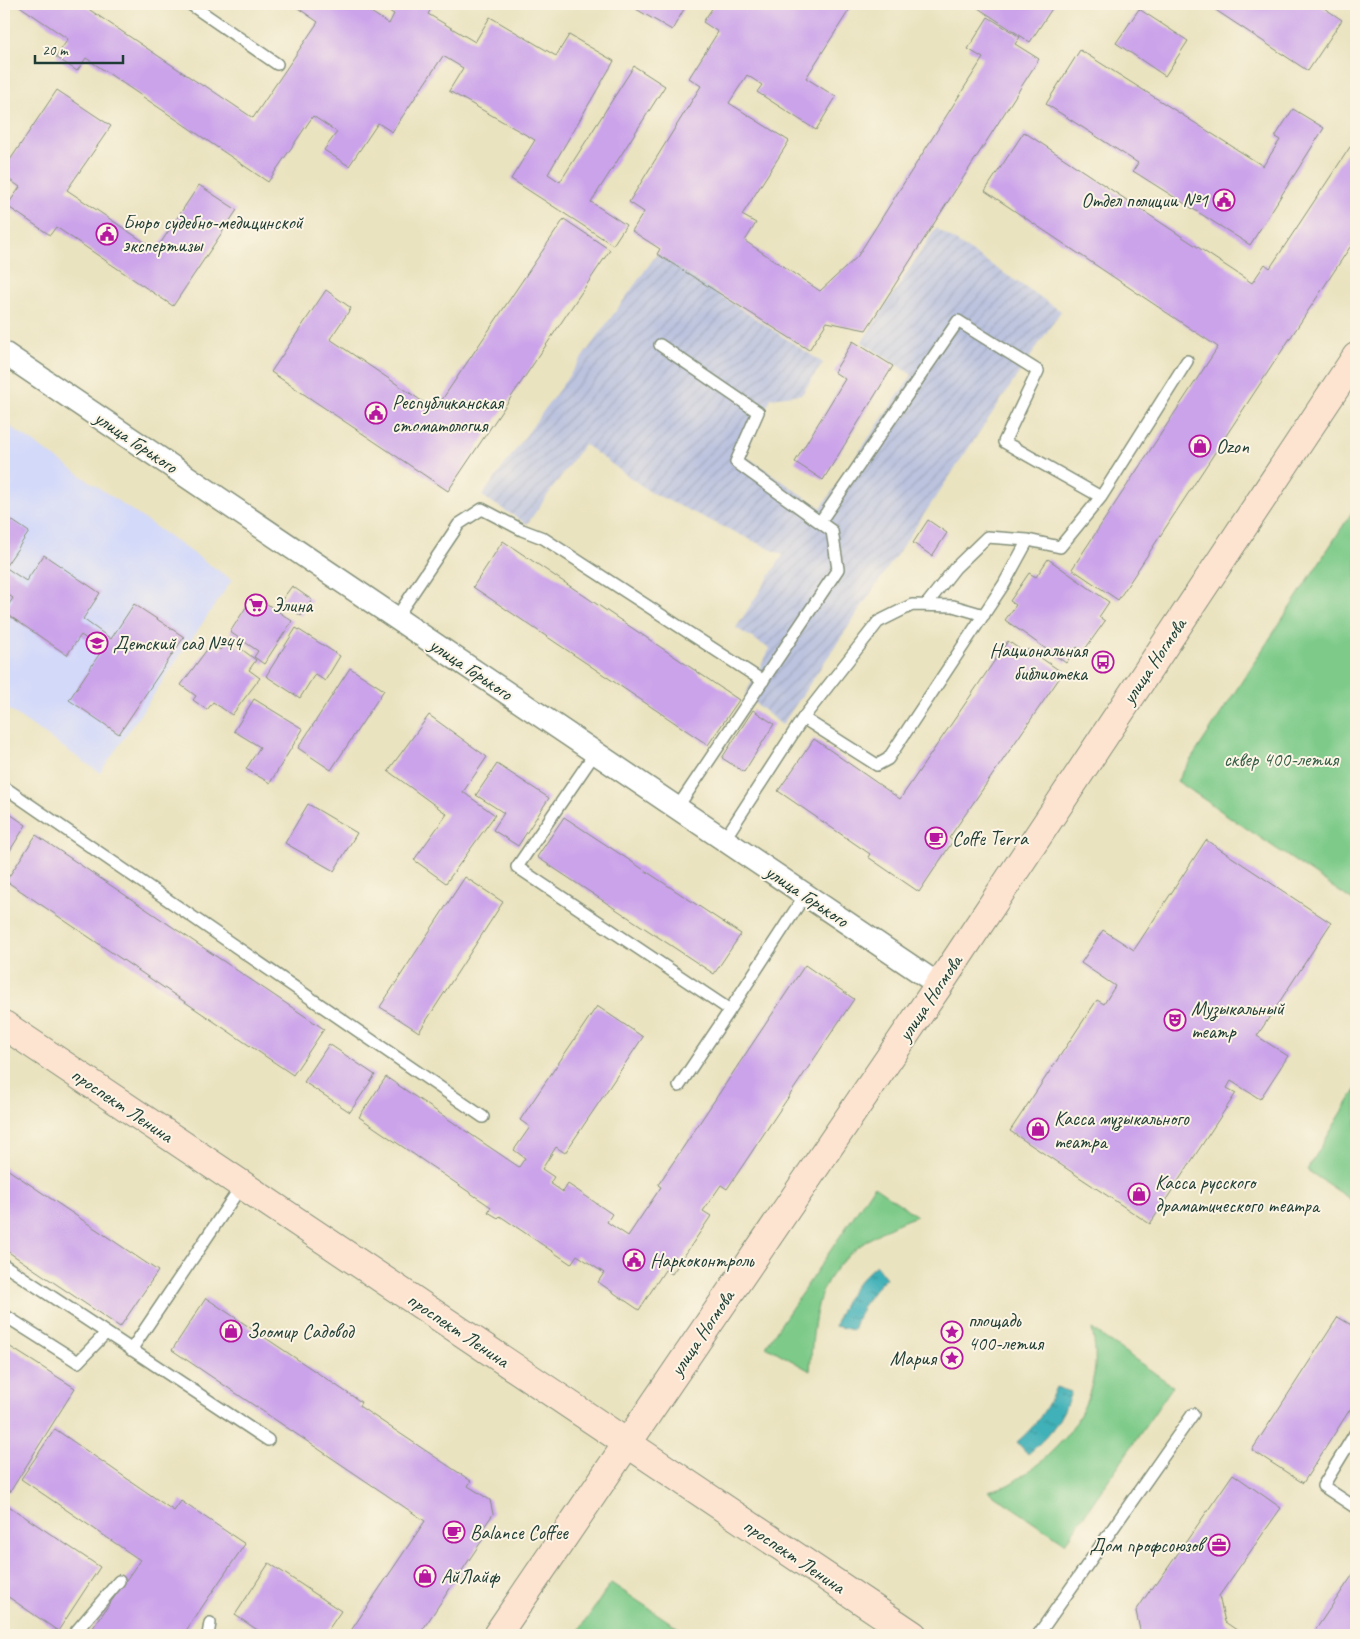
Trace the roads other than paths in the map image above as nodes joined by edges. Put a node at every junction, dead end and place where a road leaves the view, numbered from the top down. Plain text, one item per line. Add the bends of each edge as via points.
1 (190, 4) edge
2 (277, 64) dead end
3 (660, 345) dead end
4 (4, 353) edge
5 (1356, 357) edge
6 (1187, 361) dead end
7 (1100, 497) junction
8 (820, 522) junction
9 (1028, 540) junction
10 (926, 605) junction
11 (984, 615) junction
12 (396, 618) junction
13 (763, 681) junction
14 (803, 718) junction
15 (596, 753) junction
16 (4, 787) edge
17 (677, 808) junction
18 (724, 840) junction
19 (806, 895) junction
20 (939, 985) junction
21 (730, 1010) junction
22 (4, 1025) edge
23 (678, 1086) dead end
24 (483, 1117) dead end
25 (242, 1185) junction
26 (4, 1265) edge
27 (4, 1315) edge
28 (106, 1333) junction
29 (131, 1350) junction
30 (1194, 1414) dead end
31 (1356, 1432) edge
32 (268, 1440) dead end
33 (626, 1444) junction
34 (1356, 1508) edge
35 (119, 1581) dead end
36 (74, 1635) edge
37 (497, 1635) edge
38 (913, 1635) edge
39 (1038, 1635) edge

1 - 2 lane
3 - 8 lane via 758,412 736,462
4 - 12 street, улица Горького
5 - 20 street, улица Ногмова
6 - 7 lane
7 - 8 lane via 1004,442 1038,371 958,322
7 - 9 lane via 1060,547
8 - 13 lane via 832,531 838,570
9 - 10 lane via 987,536 955,568
9 - 11 lane
10 - 11 lane via 953,606
10 - 14 lane via 912,605 878,622
11 - 14 lane via 888,759 877,765
12 - 13 lane via 459,524 482,508 543,538
12 - 15 street, улица Горького
13 - 17 lane
14 - 18 lane
15 - 17 street, улица Горького
15 - 21 lane via 517,867
16 - 24 lane
17 - 18 street, улица Горького
18 - 19 street, улица Горького
19 - 20 street, улица Горького
19 - 21 lane
20 - 33 street, улица Ногмова
21 - 23 lane
22 - 25 street, проспект Ленина
25 - 29 lane
25 - 33 street, проспект Ленина
26 - 28 lane
27 - 28 lane via 78,1362
28 - 29 lane
29 - 32 lane
30 - 39 lane
31 - 34 lane via 1323,1486
33 - 37 street, улица Ногмова
33 - 38 street, проспект Ленина
35 - 36 lane

